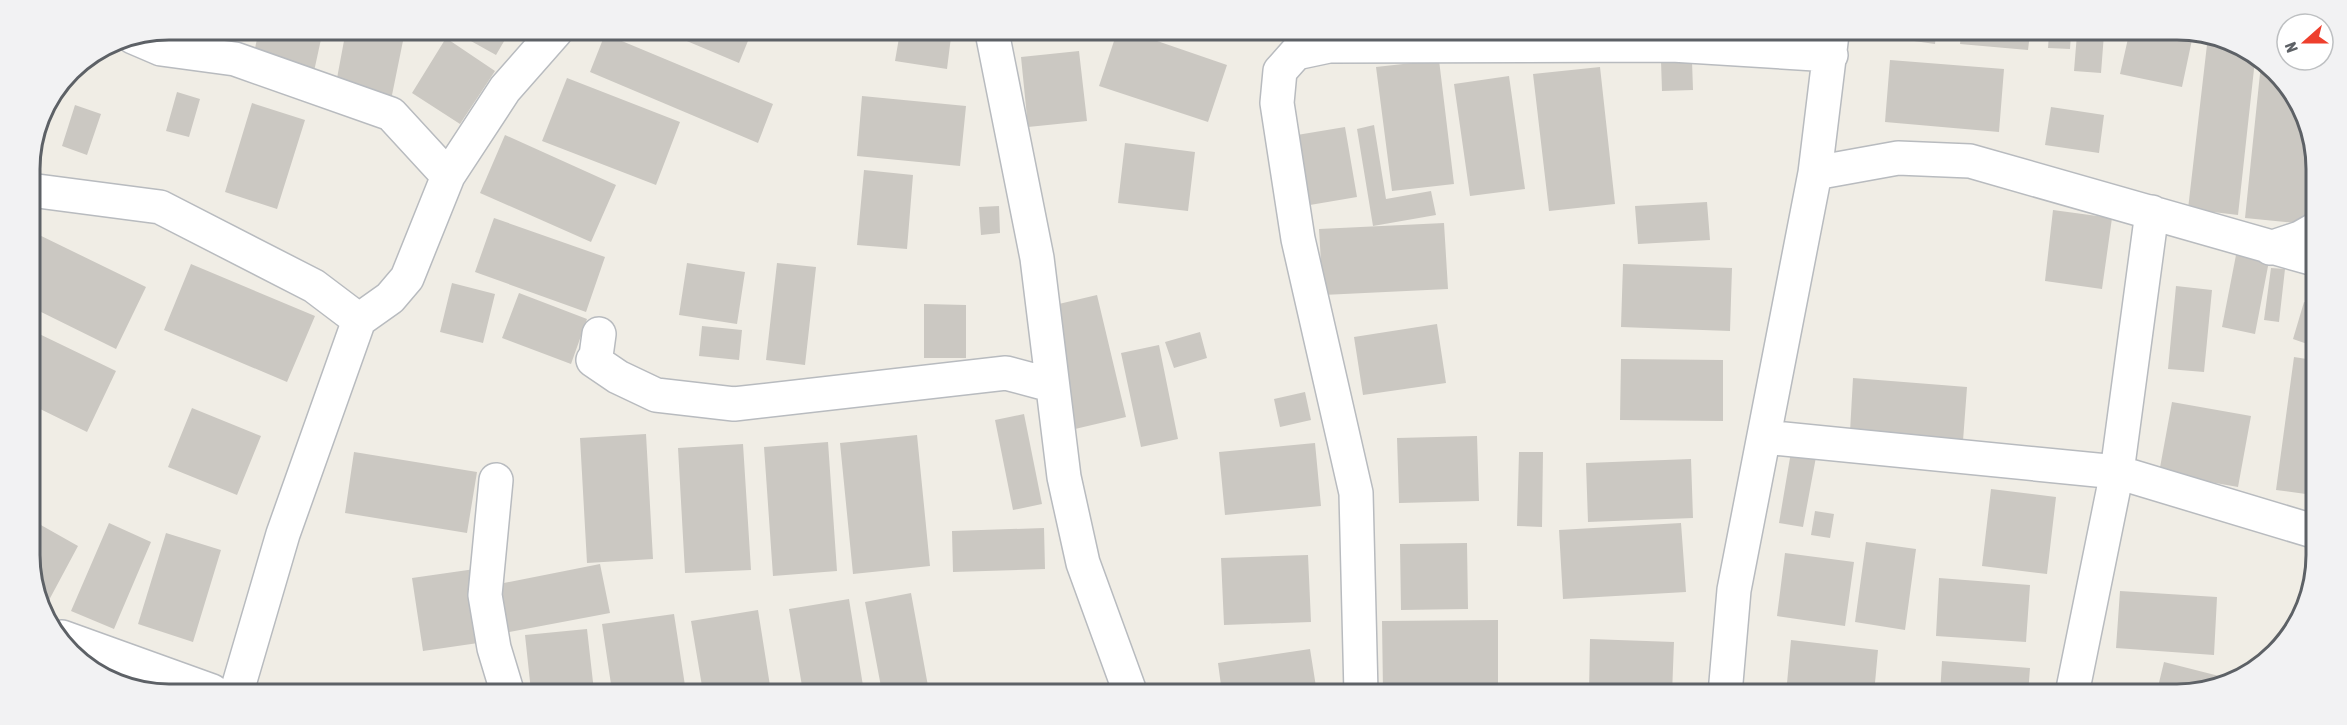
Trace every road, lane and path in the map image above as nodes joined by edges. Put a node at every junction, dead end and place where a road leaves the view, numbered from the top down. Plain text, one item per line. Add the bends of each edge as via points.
1 (547, 41) edge
2 (994, 41) edge
3 (146, 43) edge
4 (1832, 44) edge
5 (1815, 173) junction
6 (448, 176) junction
7 (41, 191) edge
8 (2152, 212) junction
9 (2307, 234) edge
10 (2270, 248) junction
11 (2307, 257) edge
12 (359, 320) junction
13 (599, 334) dead end
14 (1051, 385) junction
15 (1764, 437) junction
16 (2117, 472) junction
17 (496, 480) dead end
18 (2307, 529) edge
19 (72, 640) edge
20 (195, 684) edge
21 (239, 684) edge
22 (505, 684) edge
23 (1127, 684) edge
24 (1361, 684) edge
25 (1726, 684) edge
26 (2074, 684) edge

1 - 6 street via 505,89
2 - 14 street via 1037,258
3 - 6 street via 160,49 235,59 391,114
4 - 5 street
4 - 24 street via 1329,46 1296,53 1280,71 1277,103 1298,239 1356,493
5 - 8 street via 1898,158 1970,161
5 - 15 street
6 - 12 street via 407,278 390,298
7 - 12 street via 160,207 314,286
8 - 10 street
8 - 16 street
9 - 10 street
10 - 11 street
12 - 21 street via 282,534
13 - 14 street via 592,360 618,377 656,395 734,404 1006,373
14 - 23 street via 1064,477 1083,563
15 - 16 street
15 - 25 street via 1734,590
16 - 18 street
16 - 26 street
17 - 22 street via 485,595
19 - 20 street

